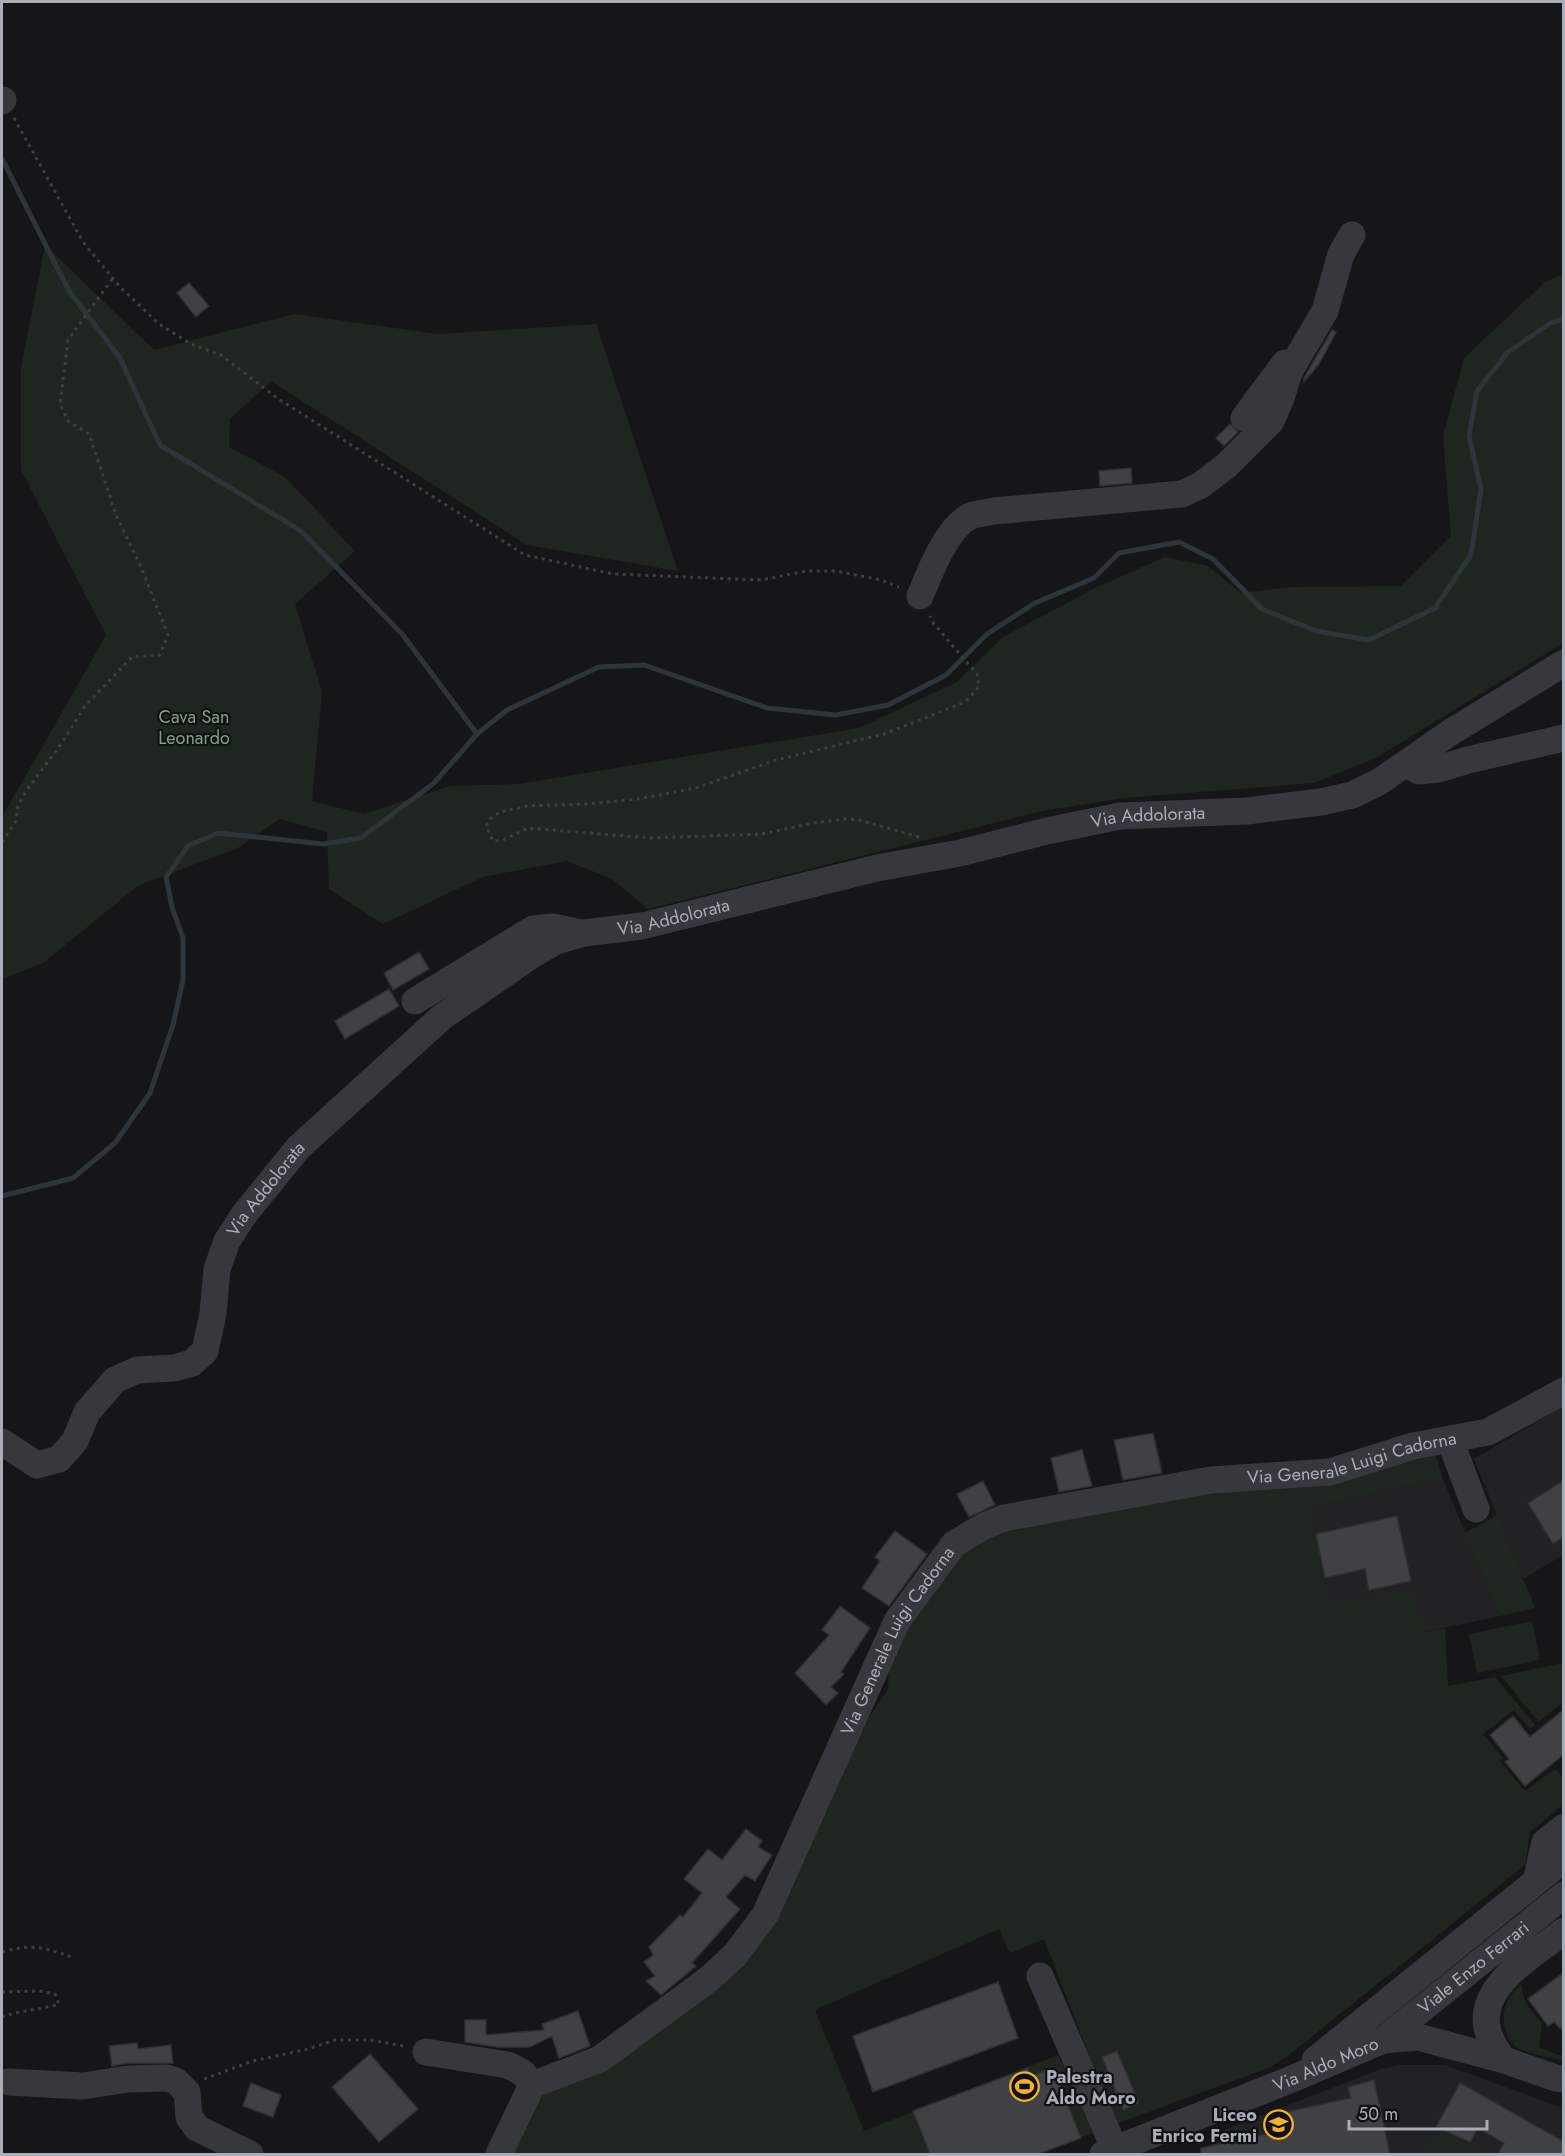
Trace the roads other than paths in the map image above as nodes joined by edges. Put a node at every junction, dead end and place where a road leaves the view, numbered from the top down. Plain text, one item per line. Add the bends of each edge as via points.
1 (1352, 235) dead end
2 (1325, 311) junction
3 (1244, 418) dead end
4 (920, 596) road end
5 (1563, 663) edge
6 (1563, 738) edge
7 (1407, 764) junction
8 (584, 933) junction
9 (415, 1000) dead end
10 (1563, 1391) edge
11 (1450, 1440) junction
12 (2, 1442) edge
13 (1476, 1509) dead end
14 (1563, 1827) edge
15 (1563, 1859) edge
16 (1536, 1881) junction
17 (1563, 1895) edge
18 (1563, 1930) edge
19 (1040, 1976) dead end
20 (1383, 2040) junction
21 (426, 2052) road end
22 (1504, 2060) junction
23 (1292, 2079) junction
24 (1561, 2080) edge
25 (9, 2082) dead end
26 (532, 2085) junction
27 (1109, 2152) edge
28 (250, 2154) edge
29 (499, 2154) edge

1 - 2 street via 1341,254
2 - 3 street via 1314,319
2 - 4 street via 1289,372 1271,421 1201,485 1182,494 971,516 954,531
5 - 7 street, Via Addolorata
6 - 7 street via 1438,769 1419,771
7 - 8 street, Via Addolorata via 1352,795 1321,802 1247,811 1120,816 877,868 642,926
8 - 9 street via 553,927 533,929
8 - 12 street, Via Addolorata via 556,941 442,1017 298,1148 243,1216 228,1241 217,1269 205,1351 192,1363 137,1370 115,1380 87,1412 75,1441 59,1459 37,1465
10 - 11 street, Via Generale Luigi Cadorna via 1488,1432
11 - 13 street
11 - 26 street, Via Generale Luigi Cadorna via 1413,1446 1330,1472 1211,1480 1004,1518 954,1544 897,1621 770,1906 735,1955 709,1979 600,2059
14 - 16 street via 1545,1842
15 - 16 street
16 - 23 street
17 - 20 street, Viale Enzo Ferrari
18 - 22 street via 1494,1990 1487,2020
19 - 27 street
20 - 22 street, Via Aldo Moro via 1418,2037
20 - 23 street, Via Aldo Moro
21 - 26 street via 508,2065 523,2073
22 - 24 street, Via Aldo Moro
23 - 27 street, Via Aldo Moro
25 - 28 street via 83,2086 167,2078 187,2092 189,2117 197,2128
26 - 29 street

